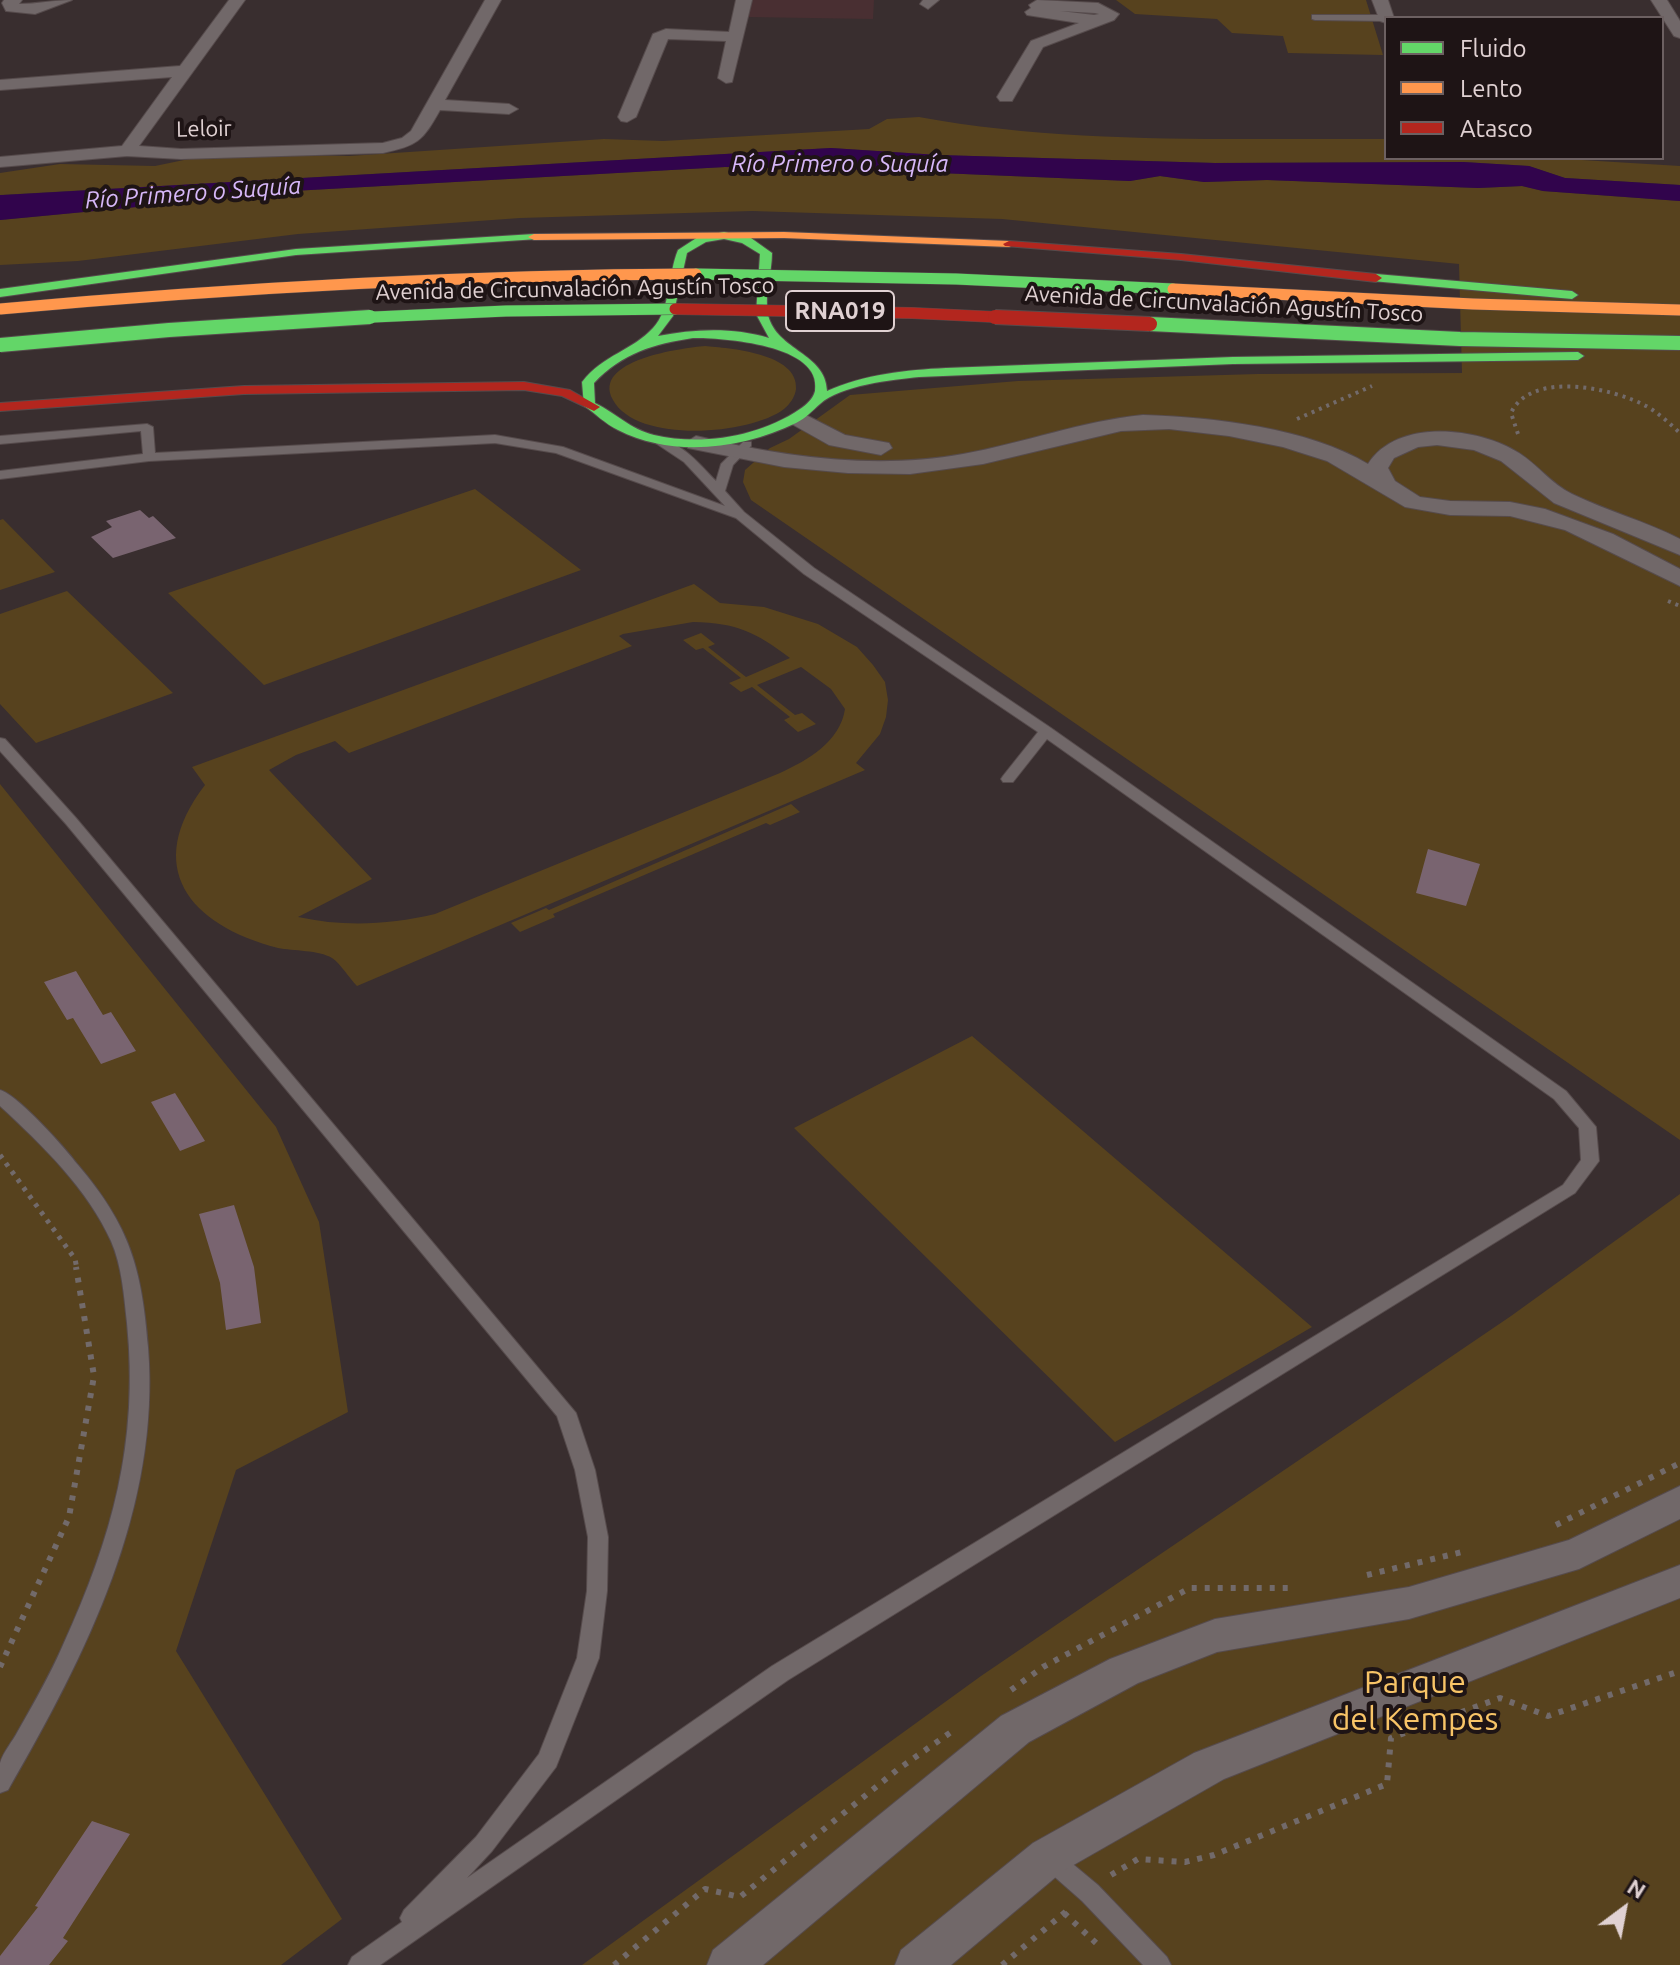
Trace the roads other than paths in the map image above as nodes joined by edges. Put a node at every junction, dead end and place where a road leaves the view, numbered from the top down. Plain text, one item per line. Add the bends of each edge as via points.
1 (64, 0) edge
2 (237, 0) edge
3 (493, 0) edge
4 (744, 0) edge
5 (1659, 0) edge
6 (9, 6) edge
7 (1033, 7) edge
8 (1315, 17) dead end
9 (1384, 18) edge
10 (1680, 33) edge
11 (734, 37) junction
12 (185, 71) junction
13 (726, 78) dead end
14 (0, 85) edge
15 (1006, 97) dead end
16 (434, 105) junction
17 (509, 109) dead end
18 (627, 117) dead end
19 (127, 151) junction
20 (0, 162) edge
21 (726, 236) junction
22 (0, 293) edge
23 (1680, 299) edge
24 (0, 309) edge
25 (1680, 310) edge
26 (1680, 343) edge
27 (0, 345) edge
28 (788, 349) junction
29 (624, 352) junction
30 (1680, 355) edge
31 (574, 364) dead end
32 (539, 368) dead end
33 (0, 392) edge
34 (818, 400) junction
35 (589, 403) junction
36 (0, 407) edge
37 (798, 418) junction
38 (762, 434) junction
39 (655, 439) junction
40 (0, 440) edge
41 (1415, 441) junction
42 (696, 443) junction
43 (735, 453) junction
44 (149, 457) junction
45 (1527, 473) junction
46 (0, 475) edge
47 (1387, 487) junction
48 (718, 493) junction
49 (1492, 509) junction
50 (740, 515) junction
51 (1680, 548) edge
52 (1680, 579) edge
53 (1046, 731) junction
54 (0, 742) edge
55 (1008, 779) dead end
56 (0, 1096) edge
57 (1680, 1501) edge
58 (1680, 1581) edge
59 (0, 1783) edge
60 (1048, 1857) junction
61 (383, 1947) junction
62 (360, 1965) edge
63 (729, 1965) edge
64 (917, 1965) edge
65 (1159, 1965) edge

1 - 6 street via 35,9
2 - 12 street
3 - 16 street
4 - 11 street
5 - 10 street
7 - 15 street via 1099,19 1037,44
8 - 9 lane
11 - 13 street
11 - 18 street via 659,37
12 - 14 street
12 - 19 street
16 - 17 street
16 - 19 street, Leloir via 418,134 383,148
19 - 20 street, Leloir
21 - 22 main road via 553,238 307,251
21 - 23 main road via 1098,249 1481,289
21 - 28 main road via 755,243 766,253 759,300 762,323
21 - 29 main road via 694,242 681,253 669,315 658,331
24 - 25 main road, Avenida de Circunvalación Agustín Tosco / RNA019, bridge via 266,285 639,273 916,278
26 - 27 main road, Avenida de Circunvalación Agustín Tosco / RNA019, bridge via 1480,341 895,313 624,308 309,318
28 - 29 main road via 752,338 709,335 664,339
28 - 34 main road via 819,373
29 - 31 main road
29 - 35 main road via 595,371 588,382
30 - 34 main road via 1225,360 1036,368 879,380 842,387
32 - 33 main road via 248,374
34 - 37 main road
35 - 36 main road via 544,388 468,384 244,390
35 - 39 main road via 614,425
37 - 38 main road
37 - 41 street via 841,442 902,449 941,446 1093,410 1154,406 1236,416 1366,443
38 - 42 main road
38 - 43 lane
39 - 42 main road
39 - 48 lane via 688,459
40 - 44 lane via 147,427
41 - 45 street via 1473,443 1508,455
41 - 47 street via 1380,459 1377,468
42 - 43 street
43 - 47 street via 888,467 936,465 1092,430 1160,421 1320,450
43 - 48 lane
44 - 46 lane
44 - 50 lane via 495,439 559,450
45 - 49 street via 1530,481 1524,495
45 - 51 street via 1558,496
47 - 49 street via 1434,507
48 - 50 lane
49 - 52 street via 1558,520
50 - 53 lane via 809,571
53 - 55 lane
53 - 61 lane via 1560,1095 1587,1127 1590,1161 1569,1189 780,1673
54 - 61 lane via 556,1400 575,1441 598,1537 588,1658 548,1760 484,1844
56 - 59 lane via 74,1168 120,1242 134,1306 142,1386 138,1436 114,1541 78,1637
57 - 63 street via 1579,1553 1409,1603 1215,1636 1124,1671 1015,1729
58 - 60 street via 1209,1766
60 - 64 street
60 - 65 lane
61 - 62 lane

